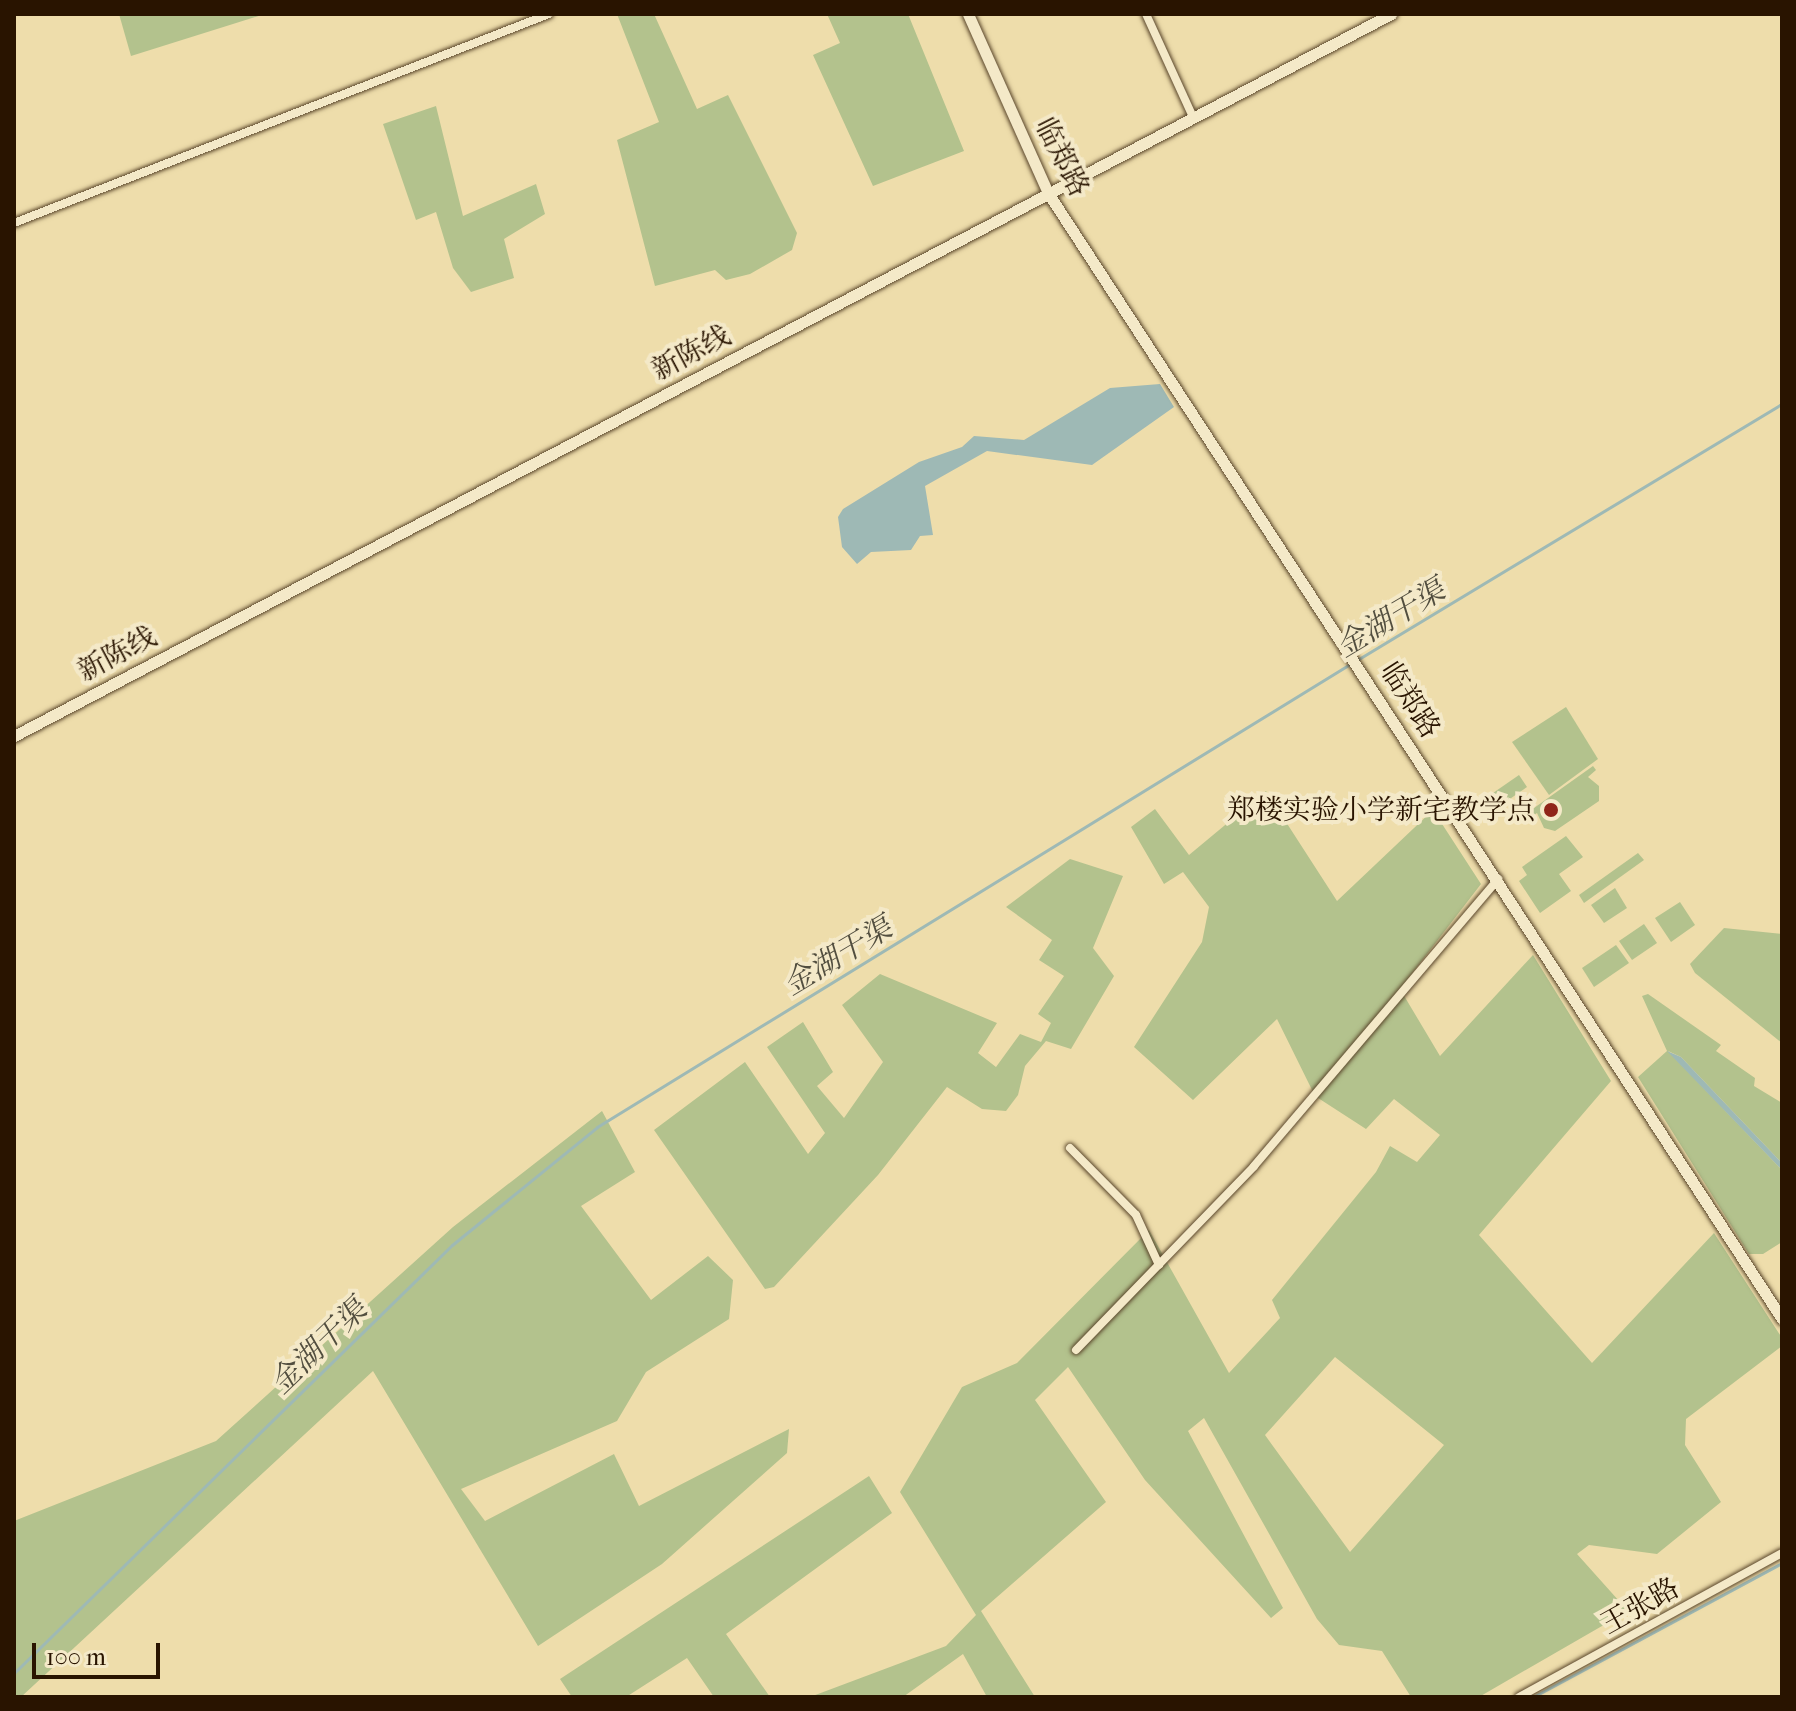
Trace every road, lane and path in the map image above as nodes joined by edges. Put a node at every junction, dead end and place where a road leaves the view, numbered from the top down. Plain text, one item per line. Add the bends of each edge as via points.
1 (549, 14) edge
2 (968, 14) edge
3 (1146, 14) edge
4 (1391, 14) edge
5 (1193, 117) junction
6 (1048, 193) junction
7 (14, 223) edge
8 (14, 736) edge
9 (1498, 879) junction
10 (1070, 1148) dead end
11 (1159, 1265) junction
12 (1782, 1319) edge
13 (1076, 1350) dead end
14 (1782, 1553) edge
15 (1519, 1697) edge

1 - 7 street
2 - 6 street, 临郑路
3 - 5 street
4 - 5 street, 新陈线
5 - 6 street, 新陈线
6 - 8 street, 新陈线
6 - 9 street, 临郑路
9 - 11 street via 1298,1116
9 - 12 street, 临郑路
10 - 11 street via 1136,1215
11 - 13 street
14 - 15 street, 王张路

